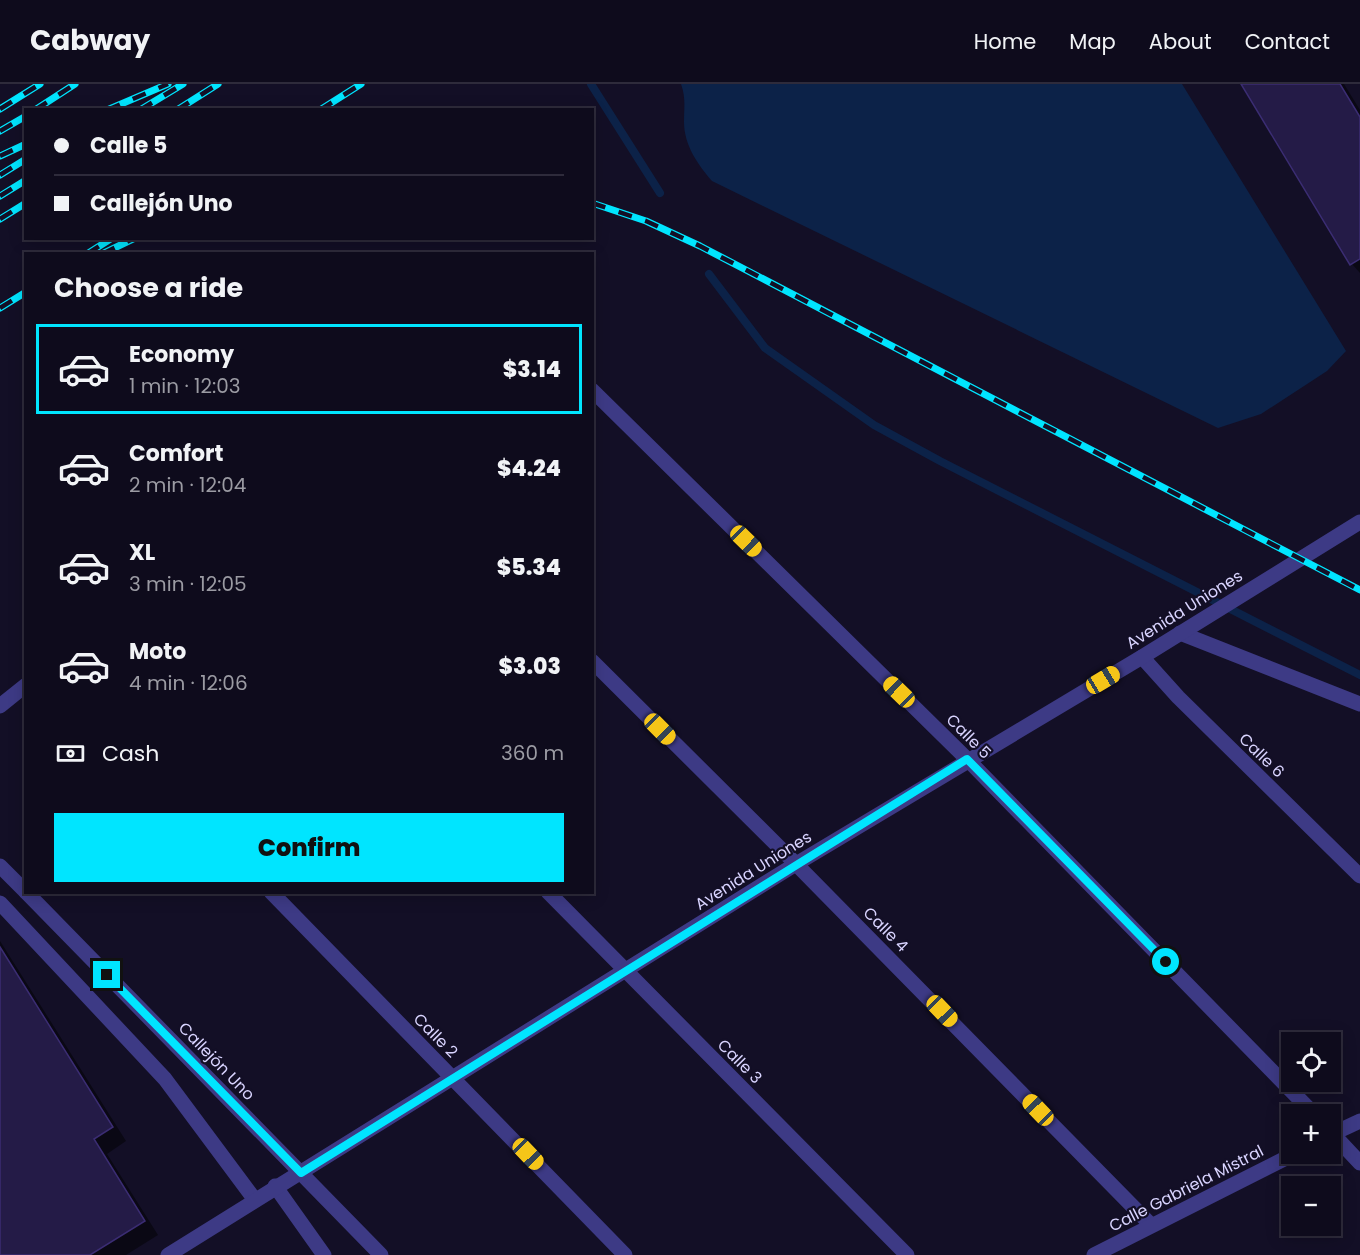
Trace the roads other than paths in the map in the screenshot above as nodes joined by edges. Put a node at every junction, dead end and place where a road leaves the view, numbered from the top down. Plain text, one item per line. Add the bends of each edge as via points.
1 (594, 392) edge
2 (1360, 522) edge
3 (1180, 633) junction
4 (1142, 657) junction
5 (594, 663) edge
6 (24, 687) edge
7 (1360, 704) edge
8 (0, 706) edge
9 (967, 759) junction
10 (796, 864) junction
11 (0, 866) edge
12 (1360, 876) edge
13 (24, 890) edge
14 (28, 894) edge
15 (273, 894) edge
16 (550, 894) edge
17 (0, 903) edge
18 (625, 970) junction
19 (453, 1077) junction
20 (1304, 1104) edge
21 (1360, 1121) edge
22 (1341, 1130) edge
23 (1341, 1143) edge
24 (1281, 1160) edge
25 (1360, 1162) edge
26 (301, 1173) junction
27 (275, 1186) junction
28 (255, 1200) junction
29 (1151, 1225) junction
30 (168, 1255) edge
31 (324, 1255) edge
32 (381, 1255) edge
33 (625, 1255) edge
34 (907, 1255) edge
35 (1094, 1255) edge

1 - 9 street, Calle 5
2 - 3 street, Avenida Uniones
3 - 4 street, Avenida Uniones
3 - 7 street
4 - 9 street, Avenida Uniones
4 - 12 street, Calle 6
5 - 10 street, Calle 4
6 - 8 street
9 - 10 street, Avenida Uniones
9 - 20 street, Calle 5
10 - 18 street, Avenida Uniones
10 - 29 street, Calle 4
11 - 13 street, Callejón Uno
14 - 26 street, Callejón Uno
15 - 19 street, Calle 2
16 - 18 street, Calle 3
17 - 28 street via 165,1079
18 - 19 street, Avenida Uniones
18 - 34 street, Calle 3
19 - 26 street, Avenida Uniones
19 - 33 street, Calle 2
21 - 22 street
23 - 25 street
24 - 29 street, Calle Gabriela Mistral
26 - 27 street, Avenida Uniones
26 - 32 street, Callejón Uno
27 - 28 street, Avenida Uniones
27 - 31 street
28 - 30 street, Avenida Uniones
29 - 35 street, Calle Gabriela Mistral

